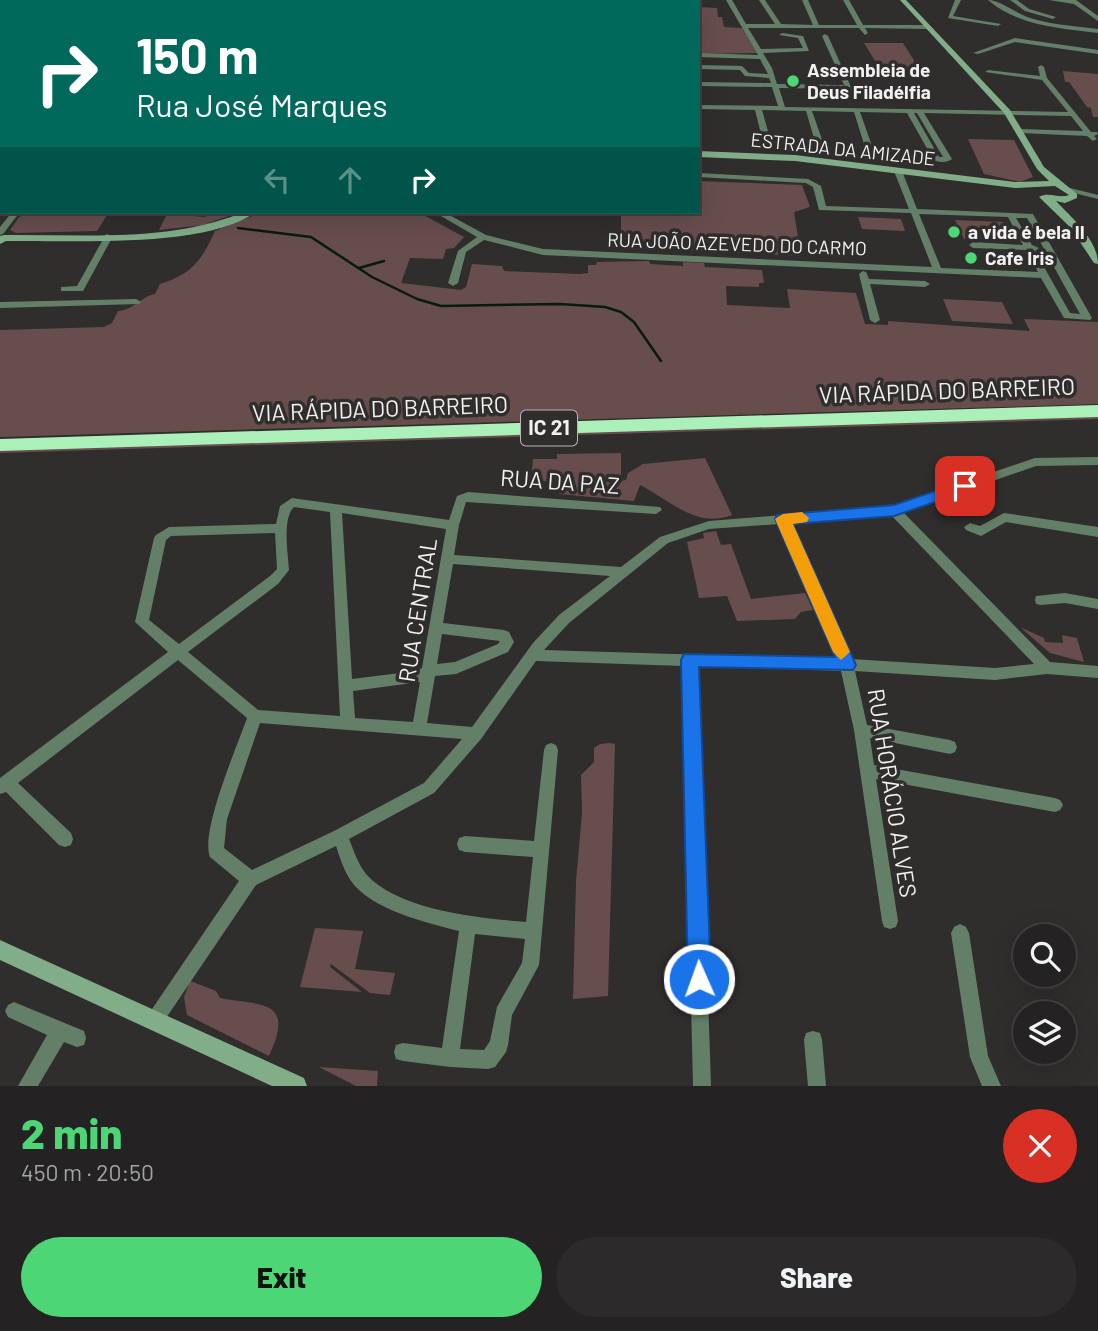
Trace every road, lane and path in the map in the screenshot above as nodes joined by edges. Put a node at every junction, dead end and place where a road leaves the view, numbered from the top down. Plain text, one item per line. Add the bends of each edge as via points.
1 (729, 0) edge
2 (762, 0) edge
3 (805, 0) edge
4 (846, 0) edge
5 (903, 0) edge
6 (958, 0) edge
7 (991, 0) edge
8 (1052, 0) edge
9 (1014, 1) edge
10 (1074, 2) edge
11 (1023, 8) junction
12 (1004, 11) junction
13 (1010, 20) junction
14 (1098, 21) edge
15 (1034, 22) junction
16 (998, 24) junction
17 (745, 26) junction
18 (780, 27) junction
19 (817, 27) junction
20 (861, 27) junction
21 (928, 27) junction
22 (1097, 31) edge
23 (750, 34) junction
24 (825, 36) dead end
25 (866, 36) dead end
26 (1015, 40) junction
27 (755, 43) junction
28 (804, 43) junction
29 (1098, 52) edge
30 (976, 53) dead end
31 (762, 54) junction
32 (700, 55) edge
33 (1041, 66) dead end
34 (702, 67) edge
35 (988, 72) dead end
36 (772, 76) junction
37 (1044, 78) junction
38 (700, 85) edge
39 (775, 86) junction
40 (700, 107) edge
41 (758, 107) junction
42 (782, 108) junction
43 (808, 108) junction
44 (856, 109) junction
45 (909, 110) junction
46 (919, 110) junction
47 (1007, 112) junction
48 (1074, 114) junction
49 (1021, 134) junction
50 (1094, 136) edge
51 (764, 147) dead end
52 (818, 153) dead end
53 (700, 154) edge
54 (873, 160) dead end
55 (1041, 169) junction
56 (898, 171) junction
57 (700, 175) edge
58 (1040, 190) junction
59 (1068, 193) junction
60 (1096, 196) edge
61 (810, 207) dead end
62 (822, 208) junction
63 (915, 211) junction
64 (15, 214) edge
65 (246, 214) edge
66 (442, 214) edge
67 (1011, 216) junction
68 (1074, 225) junction
69 (1, 236) edge
70 (109, 236) junction
71 (483, 237) junction
72 (973, 245) dead end
73 (1029, 248) junction
74 (1049, 249) junction
75 (1098, 261) edge
76 (861, 267) junction
77 (938, 270) junction
78 (1044, 275) junction
79 (864, 281) junction
80 (453, 284) dead end
81 (925, 284) dead end
82 (64, 289) dead end
83 (136, 302) dead end
84 (0, 305) edge
85 (875, 320) dead end
86 (1098, 411) edge
87 (1098, 425) edge
88 (0, 445) edge
89 (0, 458) edge
90 (1098, 461) edge
91 (461, 499) joint
92 (336, 508) junction
93 (656, 510) dead end
94 (894, 510) junction
95 (783, 519) junction
96 (453, 525) junction
97 (970, 527) dead end
98 (281, 528) junction
99 (1098, 532) edge
100 (447, 559) junction
101 (624, 572) junction
102 (1041, 600) dead end
103 (1098, 604) edge
104 (436, 628) junction
105 (177, 651) junction
106 (1032, 652) junction
107 (532, 655) junction
108 (690, 660) junction
109 (847, 665) junction
110 (1047, 668) junction
111 (429, 671) junction
112 (1093, 671) edge
113 (345, 686) junction
114 (255, 716) junction
115 (348, 724) junction
116 (419, 729) junction
117 (862, 730) junction
118 (476, 734) junction
119 (950, 747) dead end
120 (551, 750) dead end
121 (868, 771) junction
122 (4, 785) edge
123 (1055, 805) dead end
124 (340, 836) junction
125 (65, 839) dead end
126 (465, 844) dead end
127 (541, 850) junction
128 (250, 879) junction
129 (890, 921) dead end
130 (468, 925) junction
131 (534, 931) junction
132 (960, 933) dead end
133 (0, 950) edge
134 (13, 1011) dead end
135 (154, 1021) junction
136 (69, 1035) joint
137 (813, 1041) dead end
138 (403, 1052) dead end
139 (450, 1058) junction
140 (27, 1086) edge
141 (296, 1086) edge
142 (702, 1086) edge
143 (817, 1086) edge
144 (992, 1086) edge

1 - 17 street
2 - 18 street
3 - 19 street
4 - 20 street
5 - 21 main road
6 - 16 street via 950,17
7 - 12 street
8 - 10 street
9 - 11 street
10 - 14 street
11 - 12 street via 1009,5
11 - 14 street
12 - 13 street
12 - 15 street
13 - 15 street
13 - 16 street
15 - 22 street
16 - 26 street
17 - 18 street
17 - 23 street
18 - 19 street
19 - 20 street
20 - 21 street
20 - 25 street
21 - 47 main road
23 - 27 street
23 - 28 street via 798,35
24 - 39 street via 849,86
26 - 29 street
26 - 30 street
27 - 28 street
27 - 31 street
28 - 31 street via 807,51
31 - 32 street
31 - 36 street
33 - 37 street
34 - 36 street via 708,74
35 - 37 street
36 - 39 street
37 - 48 street
38 - 39 street
39 - 42 street
40 - 41 street
41 - 42 street
41 - 51 street via 768,142
42 - 43 street
43 - 44 street
43 - 52 street via 821,148
44 - 45 street
44 - 54 street
45 - 46 street
45 - 46 street via 937,159 948,159
46 - 47 street
47 - 48 street
47 - 49 main road
48 - 50 street
49 - 50 street
49 - 55 main road
53 - 56 main road, ESTRADA DA AMIZADE via 787,158
55 - 58 main road
55 - 59 main road
56 - 58 main road, ESTRADA DA AMIZADE
56 - 63 street
57 - 62 street via 808,181 817,186
58 - 59 main road
58 - 59 main road
58 - 68 main road
59 - 60 street
59 - 68 main road
61 - 62 street
62 - 63 street
63 - 67 street
63 - 77 street
64 - 69 street
65 - 70 main road via 181,233
66 - 71 street, RUA JOÃO AZEVEDO DO CARMO
67 - 73 street
67 - 74 street via 1030,216
68 - 75 main road
69 - 70 main road
70 - 82 street via 80,289
71 - 76 street, RUA JOÃO AZEVEDO DO CARMO via 543,252
71 - 80 street via 462,251
72 - 73 street
73 - 74 street
73 - 78 street
74 - 78 street via 1087,317 1067,316
76 - 77 street, RUA JOÃO AZEVEDO DO CARMO
76 - 79 street
77 - 78 street, RUA JOÃO AZEVEDO DO CARMO
79 - 81 street
79 - 85 street
83 - 84 street
86 - 88 highway, VIA RÁPIDA DO BARREIRO / IC 21
87 - 89 highway, VIA RÁPIDA DO BARREIRO / IC 21
90 - 94 street via 1035,462
91 - 93 street, RUA DA PAZ
91 - 96 street, RUA CENTRAL
92 - 96 street
92 - 98 street via 292,502 284,509
92 - 113 street
94 - 95 street
94 - 106 street
95 - 101 street via 709,526 664,540
95 - 109 street, RUA HORÁCIO ALVES
96 - 100 street, RUA CENTRAL
97 - 99 street via 981,531 1004,517
98 - 105 street via 283,570
98 - 105 street via 169,532 160,538 142,622
100 - 101 street
100 - 104 street, RUA CENTRAL
101 - 107 street via 564,619
102 - 103 street via 1065,598
104 - 111 street, RUA CENTRAL
104 - 111 street via 504,636 507,642 503,648 456,668
105 - 114 street
105 - 122 street
106 - 110 street
106 - 112 street
107 - 108 street
107 - 118 street
108 - 109 street
108 - 142 street
109 - 110 street via 995,674
109 - 117 street, RUA HORÁCIO ALVES
110 - 112 street
111 - 113 street via 418,677
111 - 116 street, RUA CENTRAL
113 - 115 street
114 - 115 street
114 - 128 street via 219,819 216,851
115 - 116 street
116 - 118 street
117 - 119 street
117 - 121 street, RUA HORÁCIO ALVES
118 - 124 street via 429,788
120 - 127 street
121 - 123 street
121 - 129 street, RUA HORÁCIO ALVES
122 - 125 street
124 - 128 street
124 - 130 street via 358,878 399,902
126 - 127 street
127 - 131 street
128 - 135 street
130 - 131 street
130 - 139 street
131 - 139 street via 530,965 503,1013 499,1045 488,1060
132 - 144 street via 979,1057
133 - 135 main road
134 - 136 street
135 - 141 main road
136 - 140 street
137 - 143 street
138 - 139 street

